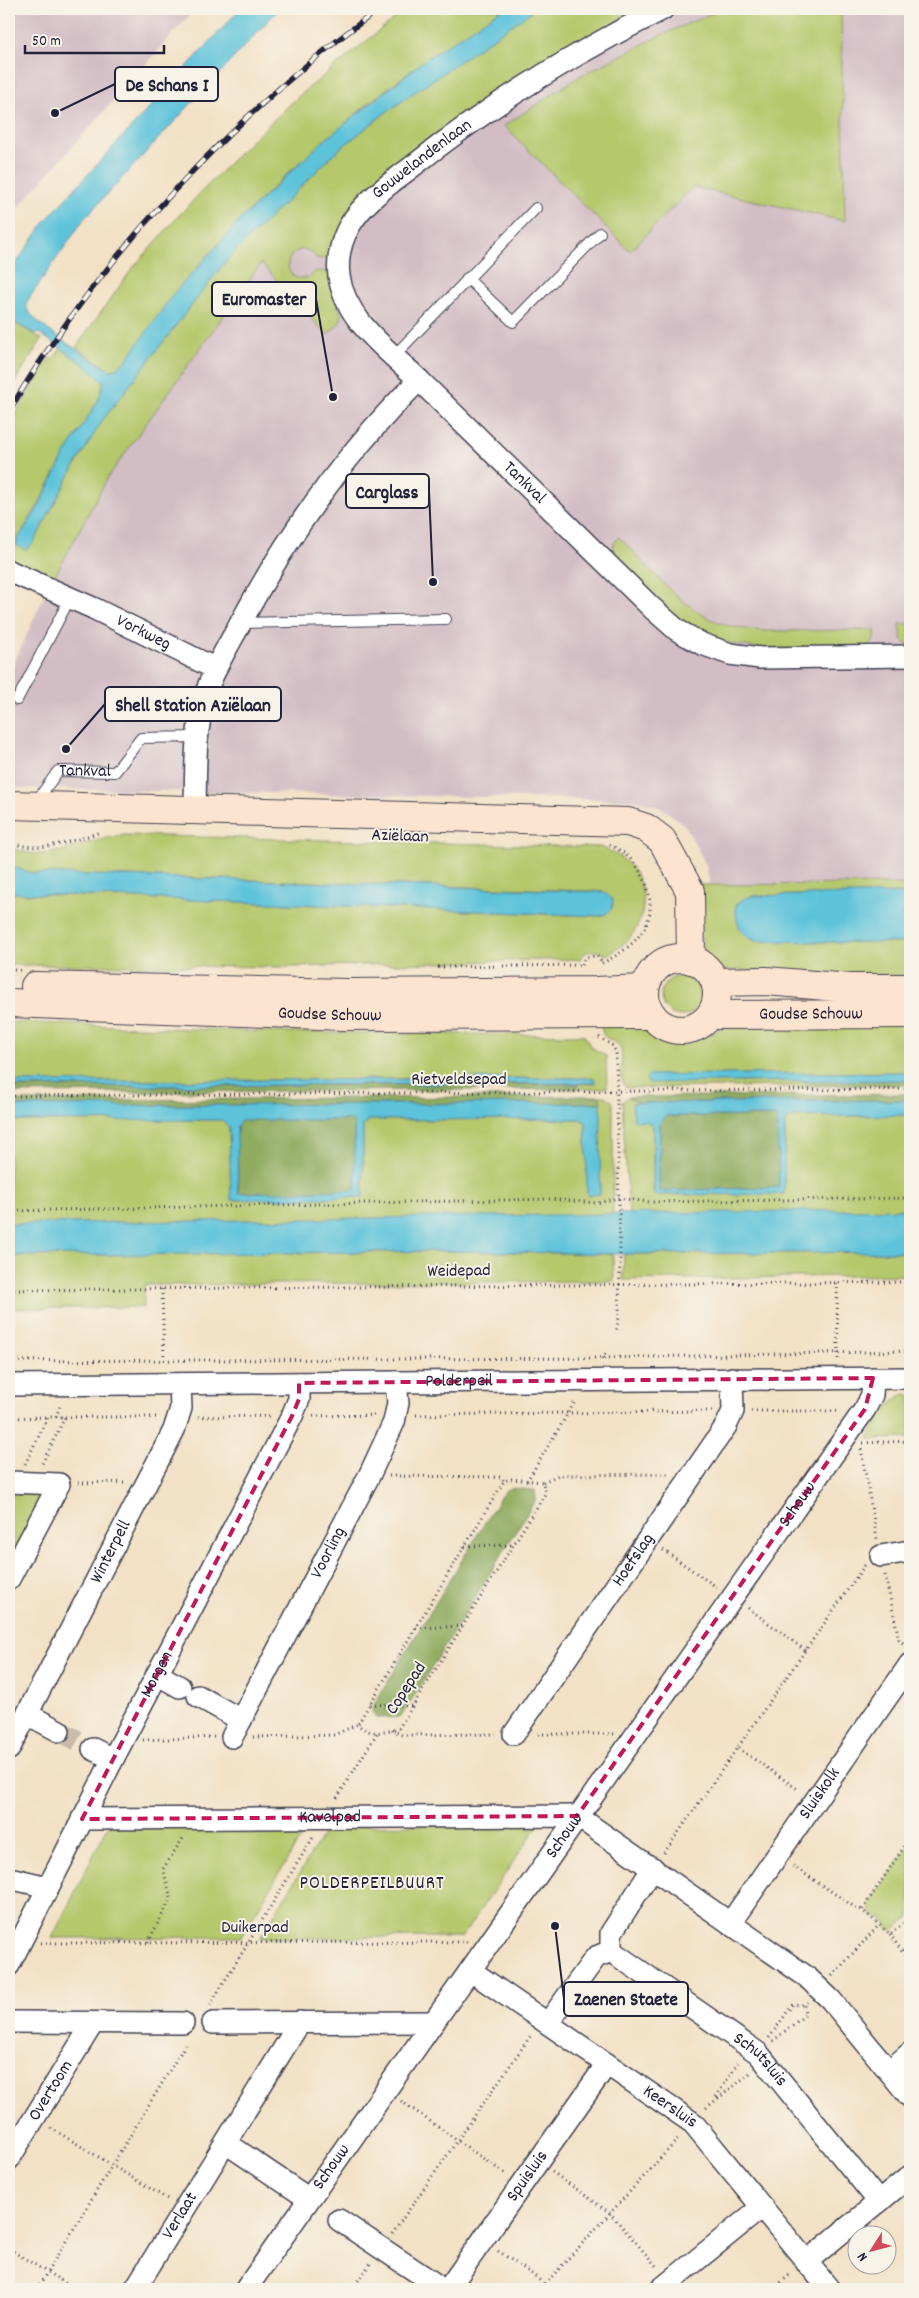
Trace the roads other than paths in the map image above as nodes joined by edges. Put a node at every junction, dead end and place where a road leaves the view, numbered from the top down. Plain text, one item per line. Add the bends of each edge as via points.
1 (663, 9) edge
2 (536, 208) dead end
3 (600, 233) dead end
4 (468, 278) junction
5 (394, 356) junction
6 (419, 380) junction
7 (9, 571) edge
8 (69, 600) junction
9 (446, 619) dead end
10 (240, 624) junction
11 (910, 656) edge
12 (216, 669) junction
13 (17, 700) dead end
14 (197, 737) junction
15 (22, 805) edge
16 (196, 809) junction
17 (681, 960) junction
18 (715, 982) junction
19 (9, 985) edge
20 (910, 988) edge
21 (645, 989) junction
22 (9, 1004) edge
23 (910, 1014) edge
24 (652, 1015) junction
25 (711, 1016) junction
26 (732, 1378) junction
27 (873, 1378) junction
28 (910, 1378) edge
29 (396, 1382) junction
30 (299, 1383) junction
31 (180, 1384) junction
32 (9, 1385) edge
33 (20, 1482) edge
34 (880, 1551) road end
35 (910, 1551) edge
36 (9, 1579) edge
37 (910, 1664) edge
38 (157, 1674) junction
39 (27, 1714) junction
40 (59, 1731) tunnel mouth
41 (514, 1734) dead end
42 (9, 1749) edge
43 (93, 1749) tunnel mouth
44 (112, 1759) junction
45 (577, 1816) junction
46 (82, 1819) junction
47 (653, 1868) junction
48 (9, 1878) edge
49 (48, 1887) junction
50 (731, 1922) junction
51 (611, 1951) junction
52 (9, 1965) edge
53 (471, 1970) junction
54 (9, 2022) edge
55 (93, 2022) junction
56 (300, 2022) junction
57 (434, 2022) junction
58 (545, 2022) junction
59 (183, 2023) dead end
60 (213, 2023) dead end
61 (910, 2053) edge
62 (607, 2064) junction
63 (888, 2071) junction
64 (910, 2097) edge
65 (226, 2143) junction
66 (9, 2159) edge
67 (910, 2176) edge
68 (309, 2199) junction
69 (879, 2202) junction
70 (762, 2206) junction
71 (339, 2220) dead end
72 (806, 2262) junction
73 (665, 2286) edge
74 (135, 2289) edge
75 (246, 2289) edge
76 (437, 2289) edge
77 (448, 2289) edge
78 (829, 2289) edge

1 - 5 street, Gouwelandenlaan via 582,51 499,101 385,188 356,216 340,255 341,287 352,310
2 - 4 lane
3 - 4 lane via 513,322
4 - 5 lane
5 - 6 street, Gouwelandenlaan
6 - 10 street via 351,453 319,494
6 - 11 street, Tankval via 652,608 678,630 702,644 730,654 760,658
7 - 8 street, Vorkweg
8 - 12 street, Vorkweg via 93,608
8 - 13 lane
9 - 10 lane
10 - 12 street
12 - 14 street via 204,699
14 - 15 lane, Tankval via 141,738 115,772 58,771
14 - 16 street
15 - 16 main road, Aziëlaan
16 - 17 main road, Aziëlaan via 628,822 646,828 662,840 690,891
17 - 18 main road via 703,966
17 - 21 main road via 656,968
18 - 20 main road, Goudse Schouw via 766,981 850,988
18 - 25 main road via 717,1000
19 - 21 main road, Goudse Schouw via 348,993
21 - 24 main road via 645,1000
22 - 24 main road, Goudse Schouw via 344,1016
23 - 25 main road, Goudse Schouw
24 - 25 main road via 664,1026 681,1031 698,1026
26 - 27 street, Polderpeil
26 - 29 street, Polderpeil
26 - 41 street, Hoefslag via 733,1411 726,1426
27 - 28 street, Polderpeil
27 - 45 street, Schouw via 872,1395 860,1416
29 - 30 street, Polderpeil
29 - 38 street, Voorling via 396,1415 369,1476 236,1729 189,1692
30 - 31 street, Polderpeil
30 - 38 street, Morgen via 299,1399 292,1416
31 - 32 street, Polderpeil
31 - 39 street, Winterpell via 179,1417
33 - 36 street via 59,1484
34 - 35 street
37 - 50 street, Sluiskolk
38 - 44 street, Morgen
39 - 40 street
39 - 42 street, Winterpell
43 - 44 street
44 - 46 street, Morgen
45 - 46 street, Kavelpad
45 - 47 street
45 - 53 street, Schouw
46 - 49 street, Morgen
47 - 50 street
47 - 51 street via 612,1933
48 - 49 street
49 - 52 street, Morgen
50 - 63 street via 820,1988
51 - 58 street via 596,1957
51 - 69 street, Schutsluis via 757,2054
53 - 57 street, Schouw
53 - 58 street, Keersluis
54 - 55 street
55 - 59 street
55 - 66 street, Overtoom
56 - 57 street
56 - 60 street
56 - 65 street, Verlaat
57 - 68 street, Schouw
58 - 62 street, Keersluis
61 - 63 street
62 - 70 street, Keersluis via 693,2123
62 - 77 street, Spuisluis
63 - 64 street
65 - 68 street
65 - 74 street, Verlaat
67 - 69 street
68 - 75 street, Schouw
69 - 72 street
70 - 72 street, Keersluis
70 - 73 street
71 - 76 street
72 - 78 street, Keersluis

